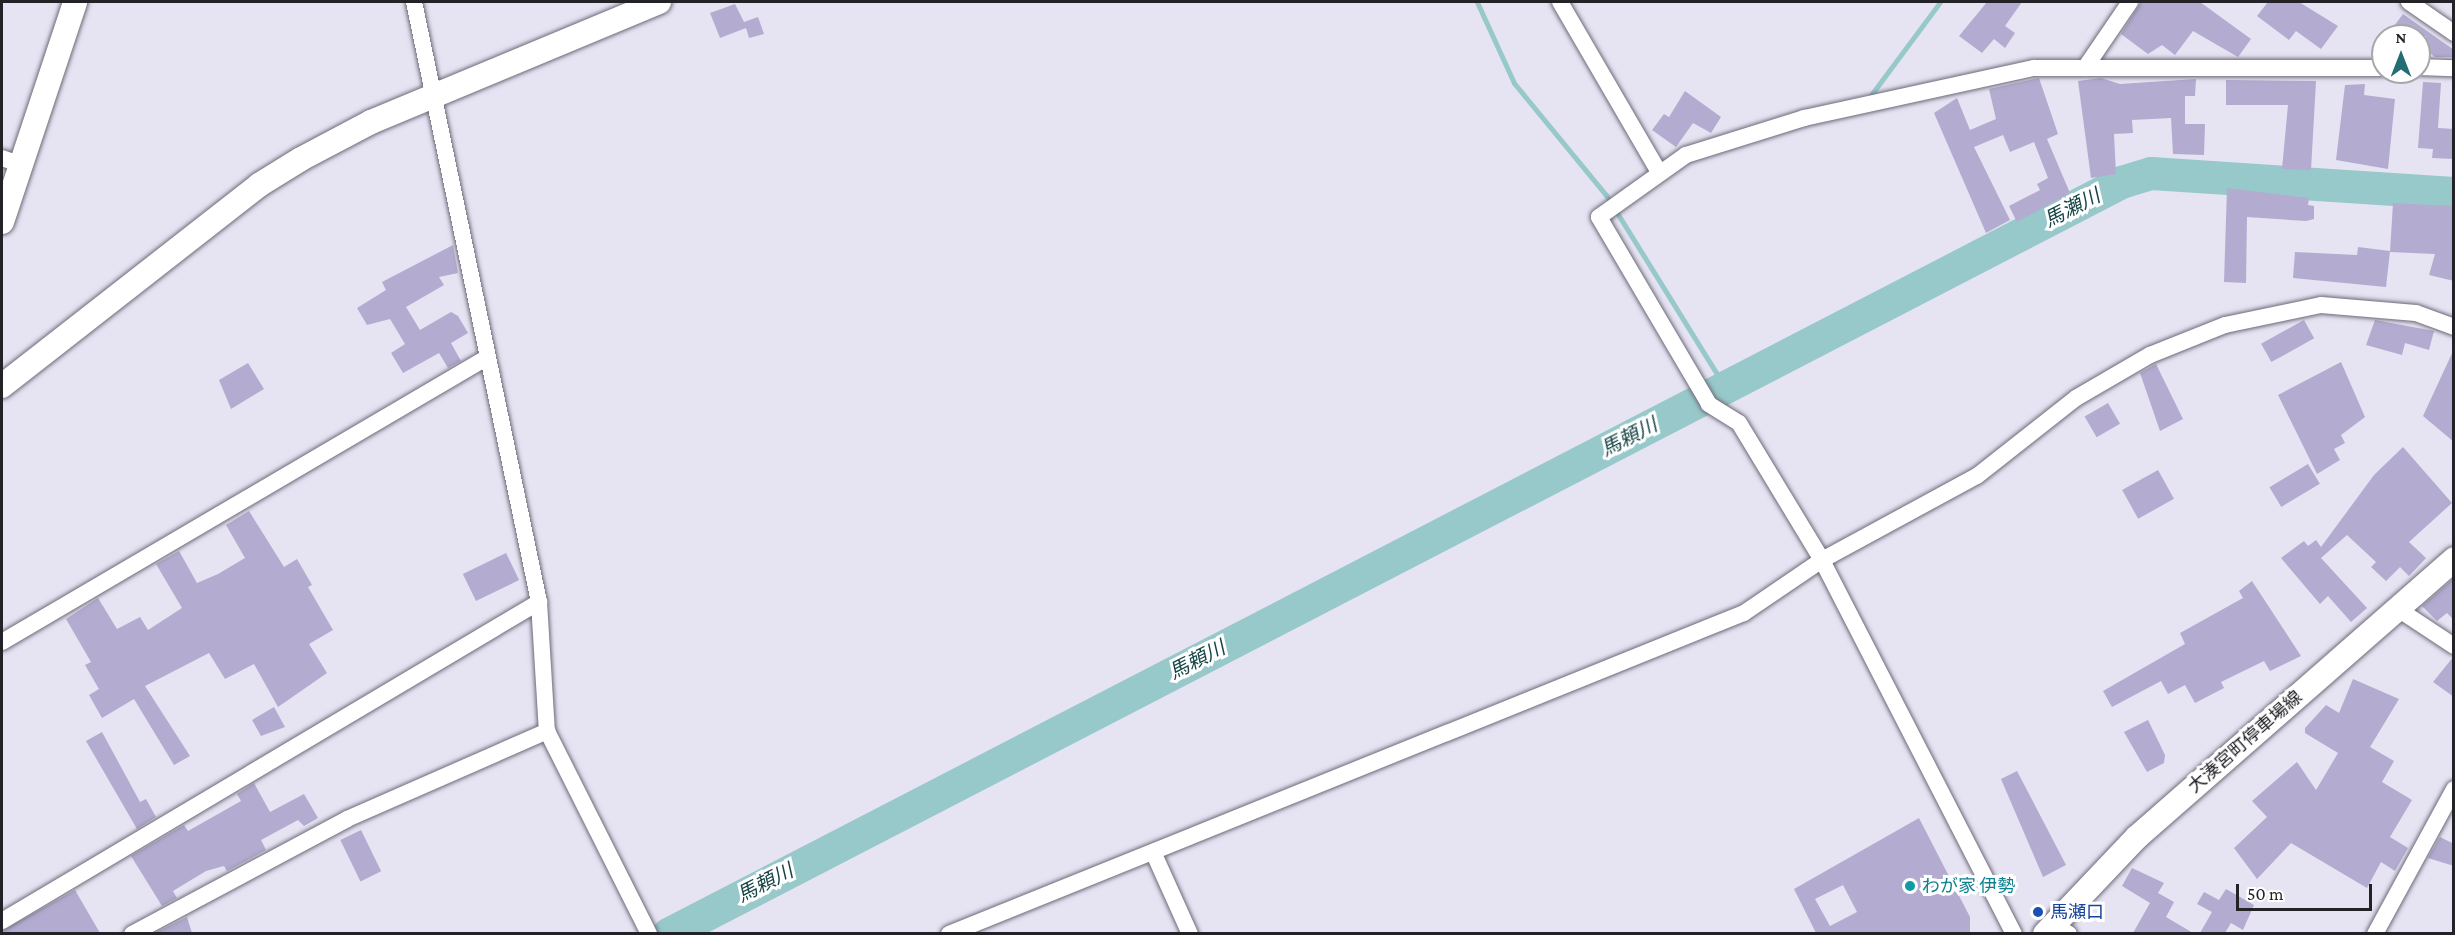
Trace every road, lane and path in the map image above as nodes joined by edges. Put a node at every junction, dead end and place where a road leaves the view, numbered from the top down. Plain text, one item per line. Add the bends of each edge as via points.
1 (75, 2) edge
2 (414, 2) edge
3 (659, 2) edge
4 (1560, 2) edge
5 (2130, 2) edge
6 (2409, 2) edge
7 (2454, 33) edge
8 (2431, 67) edge
9 (2085, 68) junction
10 (2371, 68) edge
11 (2454, 68) edge
12 (433, 96) junction
13 (11, 162) edge
14 (1659, 172) junction
15 (2, 222) edge
16 (2454, 327) edge
17 (488, 357) junction
18 (2, 386) edge
19 (2454, 559) edge
20 (1822, 560) junction
21 (539, 602) junction
22 (2398, 609) junction
23 (2, 642) edge
24 (2454, 646) edge
25 (547, 731) junction
26 (2454, 789) edge
27 (1154, 855) junction
28 (2, 921) edge
29 (151, 929) edge
30 (2056, 931) edge
31 (132, 933) edge
32 (649, 933) edge
33 (949, 933) edge
34 (1190, 933) edge
35 (2014, 933) edge
36 (2374, 933) edge

1 - 13 street
2 - 12 street
3 - 12 street
4 - 14 street
5 - 9 street
6 - 7 street
8 - 11 street
9 - 10 street
9 - 14 street via 2034,68 1804,118 1686,155
12 - 17 street
12 - 18 street via 337,140 259,185
13 - 15 street
14 - 20 street via 1599,217 1709,404 1739,423
16 - 20 street via 2416,313 2320,305 2225,326 2150,355 2076,398 1977,476
17 - 21 street
17 - 23 street
19 - 22 street, 大湊宮町停車場線
20 - 27 street via 1744,613 1663,650
20 - 35 street
21 - 25 street
21 - 28 street
22 - 24 street
22 - 30 street, 大湊宮町停車場線 via 2137,837
25 - 29 street via 347,819
25 - 32 street
26 - 36 street
27 - 33 street
27 - 34 street
29 - 31 street

